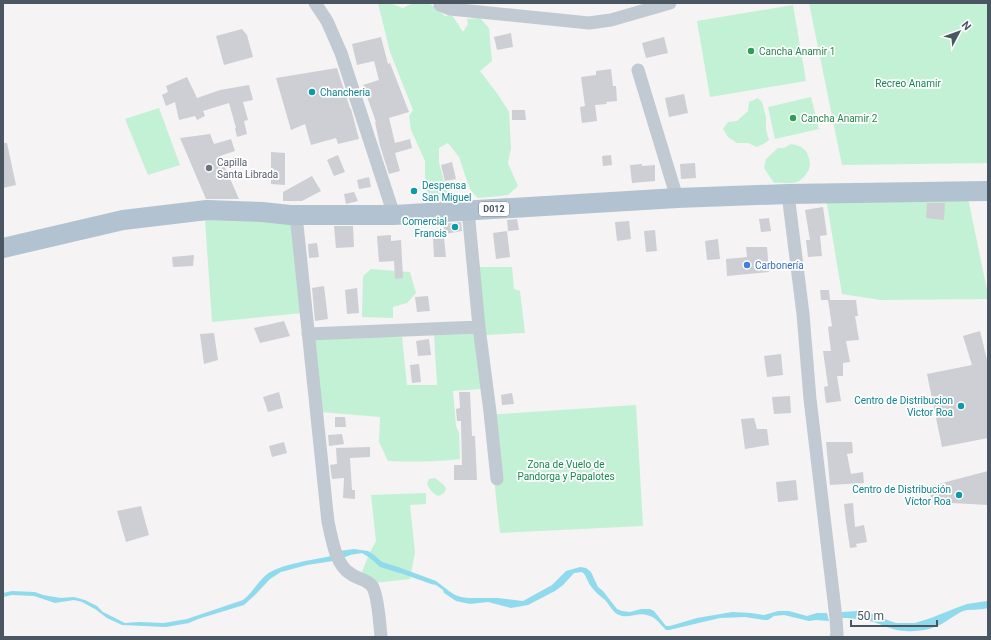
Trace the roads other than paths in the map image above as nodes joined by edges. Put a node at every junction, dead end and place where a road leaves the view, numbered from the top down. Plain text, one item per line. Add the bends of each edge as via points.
1 (315, 3) edge
2 (670, 3) edge
3 (440, 5) dead end
4 (638, 70) dead end
5 (988, 191) edge
6 (788, 194) junction
7 (677, 198) junction
8 (468, 210) junction
9 (296, 215) junction
10 (394, 215) junction
11 (3, 248) edge
12 (479, 327) junction
13 (308, 334) junction
14 (497, 479) dead end
15 (381, 637) edge
16 (836, 637) edge

1 - 10 street via 327,21 340,53
2 - 3 street via 611,20 589,23 450,9
4 - 7 street
5 - 6 main road, D012
6 - 7 main road, D012
6 - 16 street
7 - 8 main road, D012
8 - 10 main road, D012
8 - 12 street
9 - 10 main road, D012
9 - 11 main road, D012 via 207,210 187,212 123,220
9 - 13 street
12 - 13 street
12 - 14 street
13 - 15 street via 328,522 334,548 349,573 367,580 373,586

